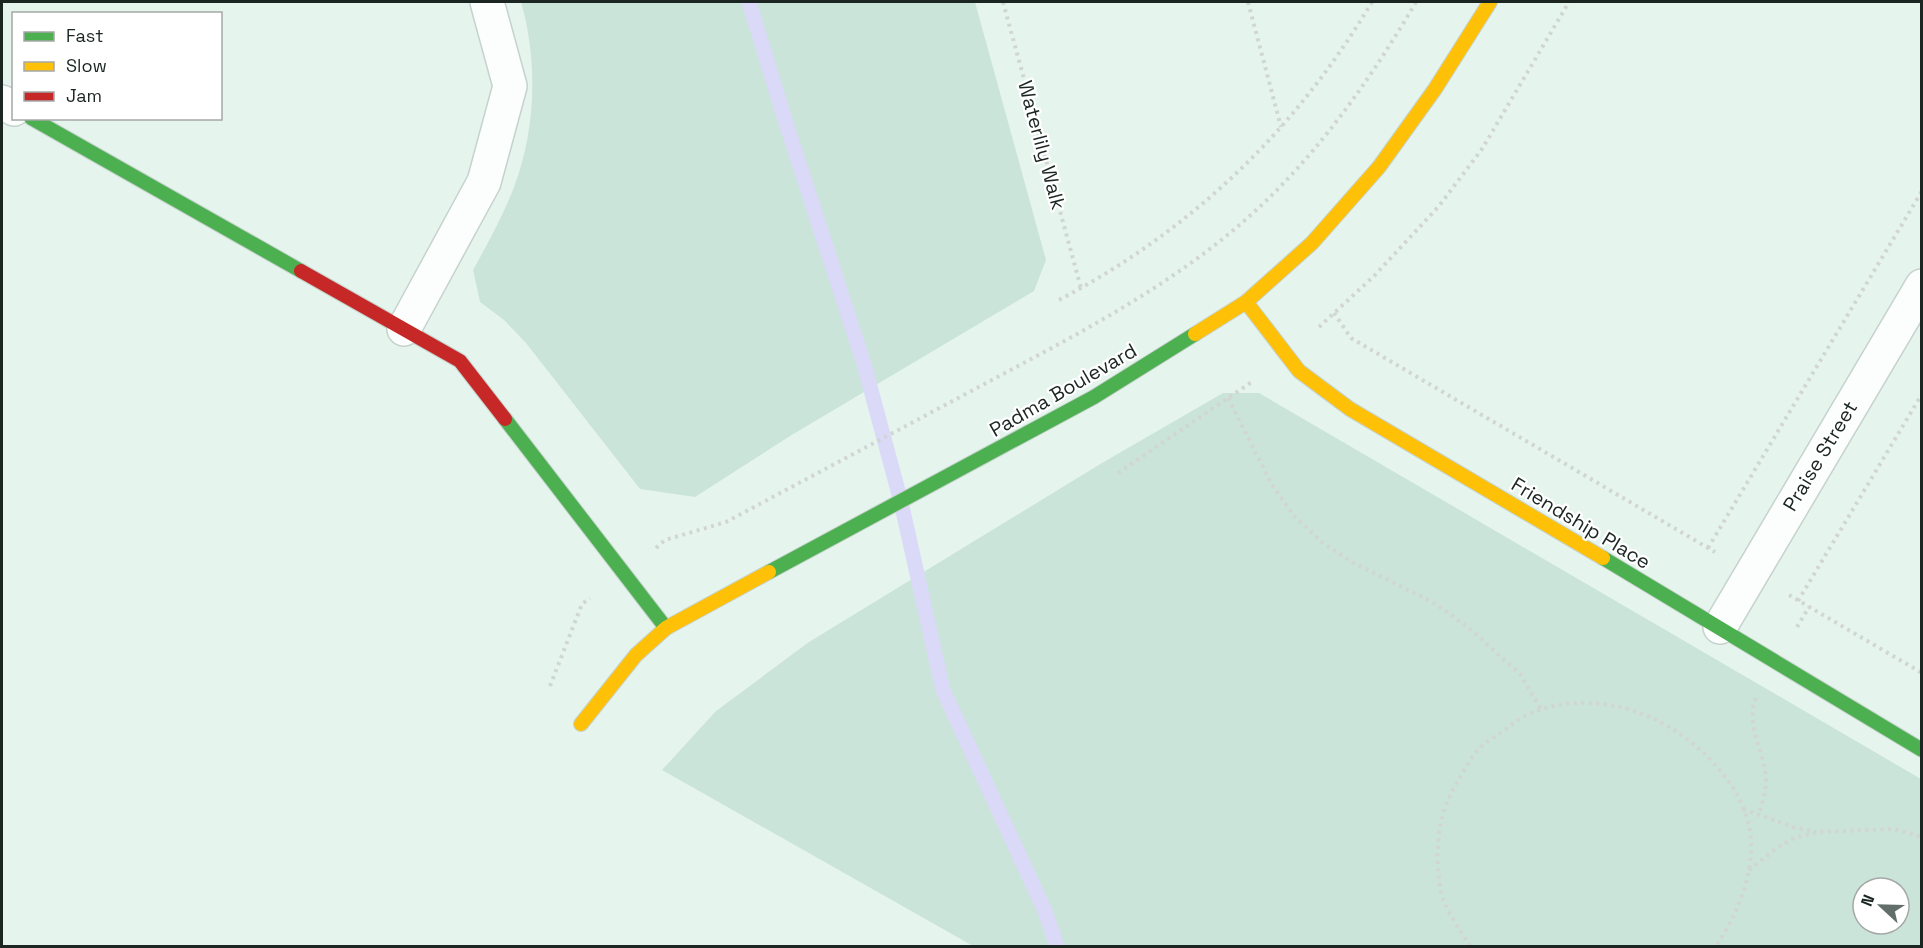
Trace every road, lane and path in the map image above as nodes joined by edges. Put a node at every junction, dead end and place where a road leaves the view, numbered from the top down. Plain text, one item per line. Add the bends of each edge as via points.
1 (487, 2) edge
2 (1003, 2) edge
3 (1248, 2) edge
4 (1372, 2) edge
5 (1416, 2) edge
6 (1490, 2) edge
7 (1569, 2) edge
8 (35, 120) edge
9 (1281, 128) junction
10 (1922, 191) edge
11 (1922, 286) edge
12 (1081, 288) junction
13 (1059, 300) dead end
14 (1246, 302) junction
15 (1334, 313) junction
16 (404, 329) junction
17 (1288, 356) junction
18 (1922, 394) edge
19 (1228, 398) junction
20 (1118, 473) dead end
21 (1708, 548) junction
22 (623, 573) junction
23 (1751, 573) junction
24 (1798, 601) junction
25 (1720, 627) junction
26 (666, 628) junction
27 (1922, 673) edge
28 (550, 686) dead end
29 (1541, 709) junction
30 (580, 724) dead end
31 (1922, 750) edge
32 (1742, 808) junction
33 (1817, 832) junction
34 (1922, 837) edge
35 (1748, 870) junction
36 (1470, 946) edge
37 (1716, 946) edge

1 - 16 street via 510,86 484,182
2 - 12 path, Waterlily Walk
3 - 9 path
4 - 9 path
5 - 22 path via 1362,86 1290,176 1253,213 1174,274 1093,326 726,522 665,540
6 - 14 street, Padma Boulevard via 1379,167 1312,243
7 - 15 path via 1461,178 1423,224
8 - 16 street
9 - 12 path via 1217,193 1171,231
10 - 21 path
11 - 23 street, Praise Street
12 - 13 path
14 - 17 street, Friendship Place
14 - 26 street, Padma Boulevard via 1094,398
15 - 17 path
15 - 21 path via 1351,338
16 - 22 street via 460,361
17 - 19 path
17 - 25 street, Friendship Place via 1310,380 1350,409
18 - 24 path
19 - 20 path
19 - 29 path via 1272,485 1295,517 1324,544 1352,562 1434,603 1469,628 1520,674
21 - 23 path
22 - 26 street
22 - 28 path via 582,604
23 - 24 path
23 - 25 street, Praise Street
24 - 27 path
25 - 31 street, Friendship Place
26 - 30 street, Padma Boulevard via 636,655
29 - 32 path via 1572,702 1599,703 1628,707 1655,719 1683,735 1714,762
29 - 36 path via 1521,718 1478,750 1450,794 1440,821 1436,847 1442,898
32 - 33 path
32 - 35 path via 1749,826
33 - 34 path via 1894,829
33 - 35 path via 1792,839
35 - 37 path via 1744,892

